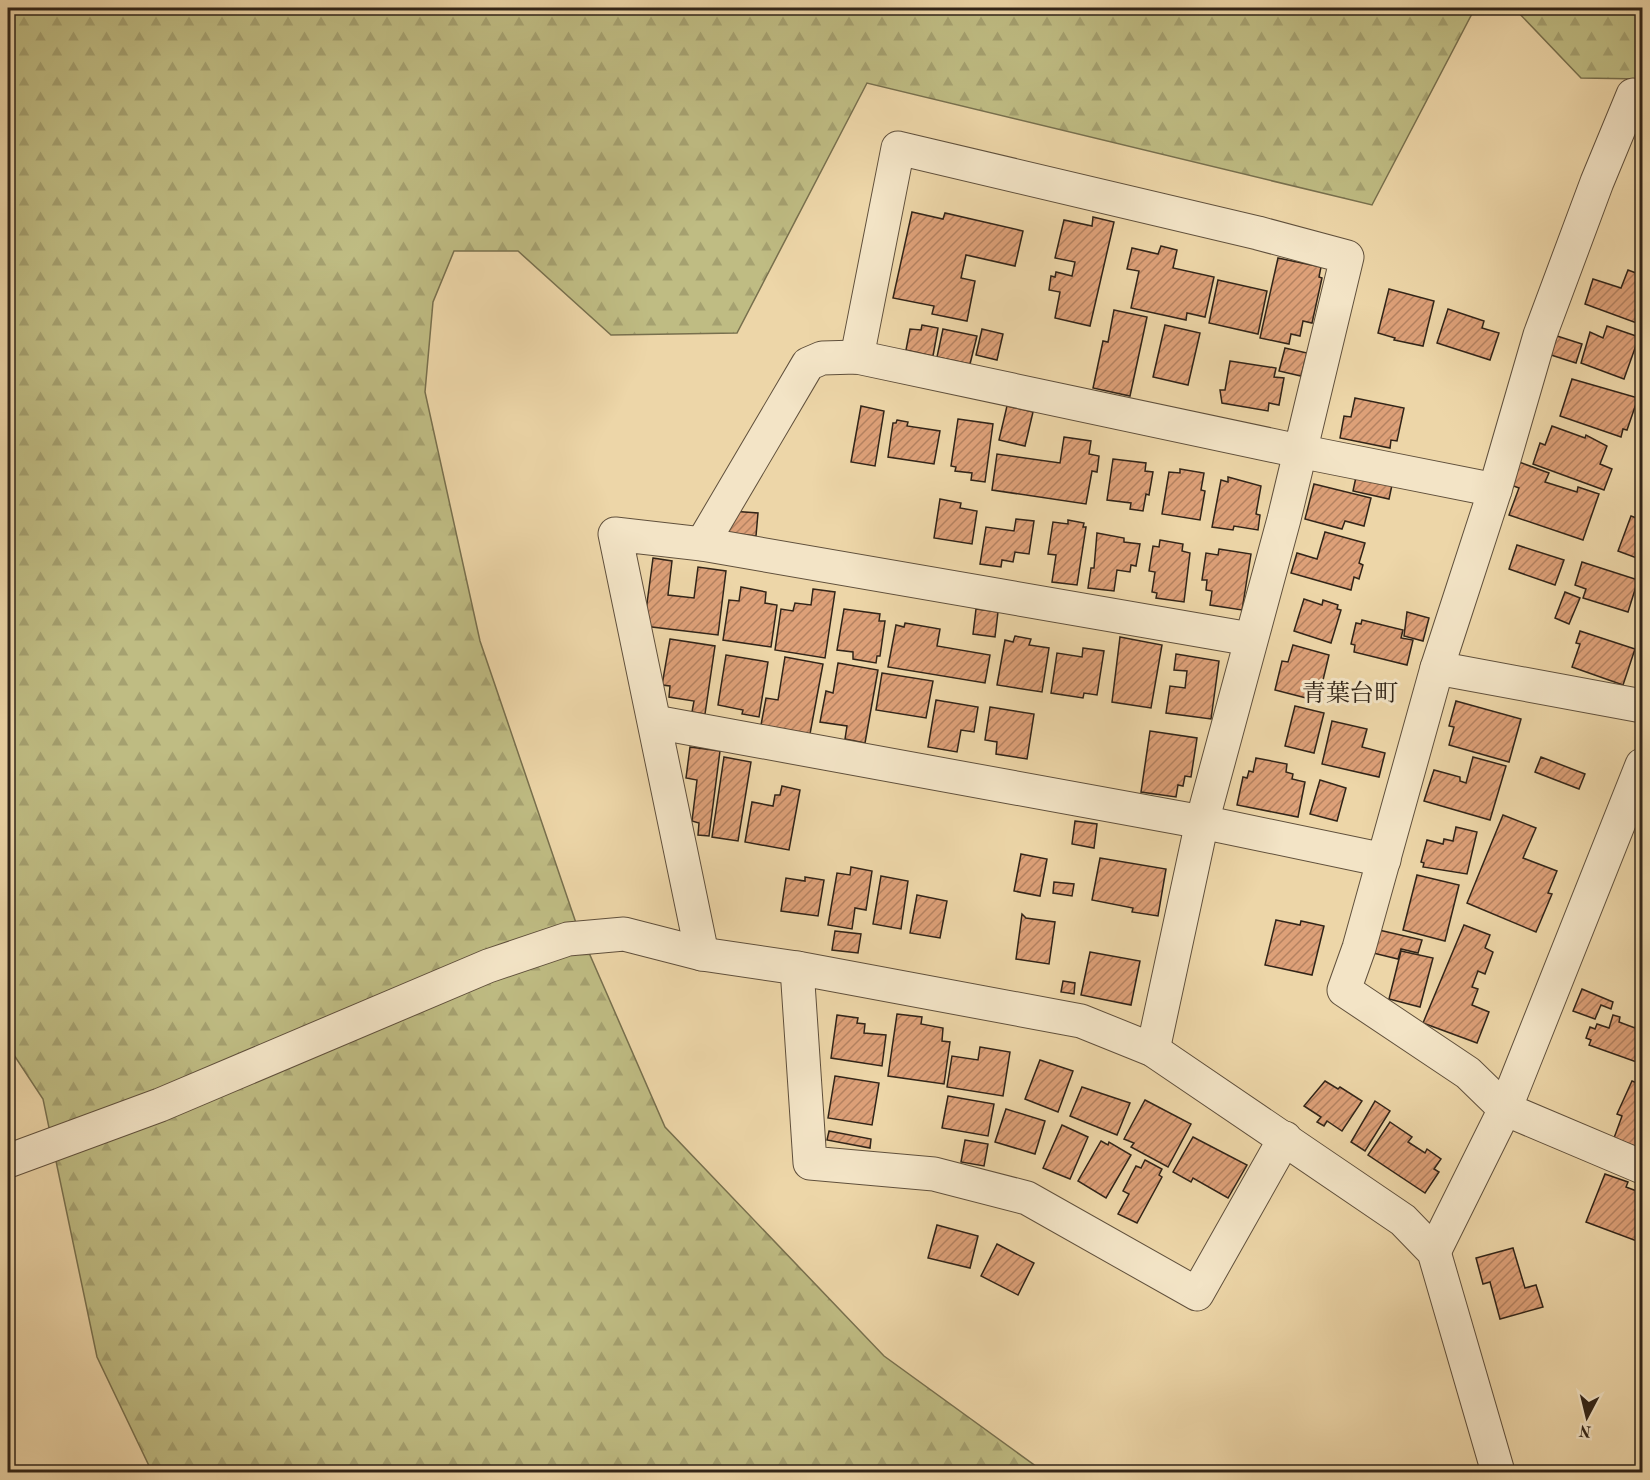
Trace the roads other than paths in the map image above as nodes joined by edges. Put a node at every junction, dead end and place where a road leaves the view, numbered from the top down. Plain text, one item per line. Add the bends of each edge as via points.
1 (1642, 102) edge
2 (857, 357) junction
3 (1299, 451) junction
4 (1495, 490) junction
5 (702, 544) junction
6 (1250, 639) junction
7 (1437, 668) junction
8 (1642, 706) edge
9 (655, 722) junction
10 (1642, 765) edge
11 (1202, 822) junction
12 (1384, 860) junction
13 (702, 954) junction
14 (797, 968) junction
15 (1153, 1050) junction
16 (1505, 1109) junction
17 (1285, 1137) junction
18 (8, 1161) edge
19 (1642, 1167) edge
20 (1434, 1252) junction
21 (1498, 1473) edge

1 - 4 street via 1634,95 1597,182 1540,335
2 - 3 street
2 - 3 street via 898,148 1347,257
2 - 5 street via 822,357 808,364
3 - 4 street
3 - 6 street
4 - 7 street
5 - 6 street
5 - 9 street via 615,534
6 - 11 street
7 - 8 street
7 - 12 street
9 - 11 street
9 - 13 street
10 - 16 street
11 - 12 street
11 - 15 street
12 - 16 street via 1344,990 1468,1073
13 - 14 street
13 - 18 street via 624,934 568,939 488,966 160,1105
14 - 15 street via 1082,1021
14 - 17 street via 810,1163 934,1174 1027,1198 1197,1294
15 - 17 street
16 - 19 street
16 - 20 street
17 - 20 street via 1403,1220
20 - 21 street

